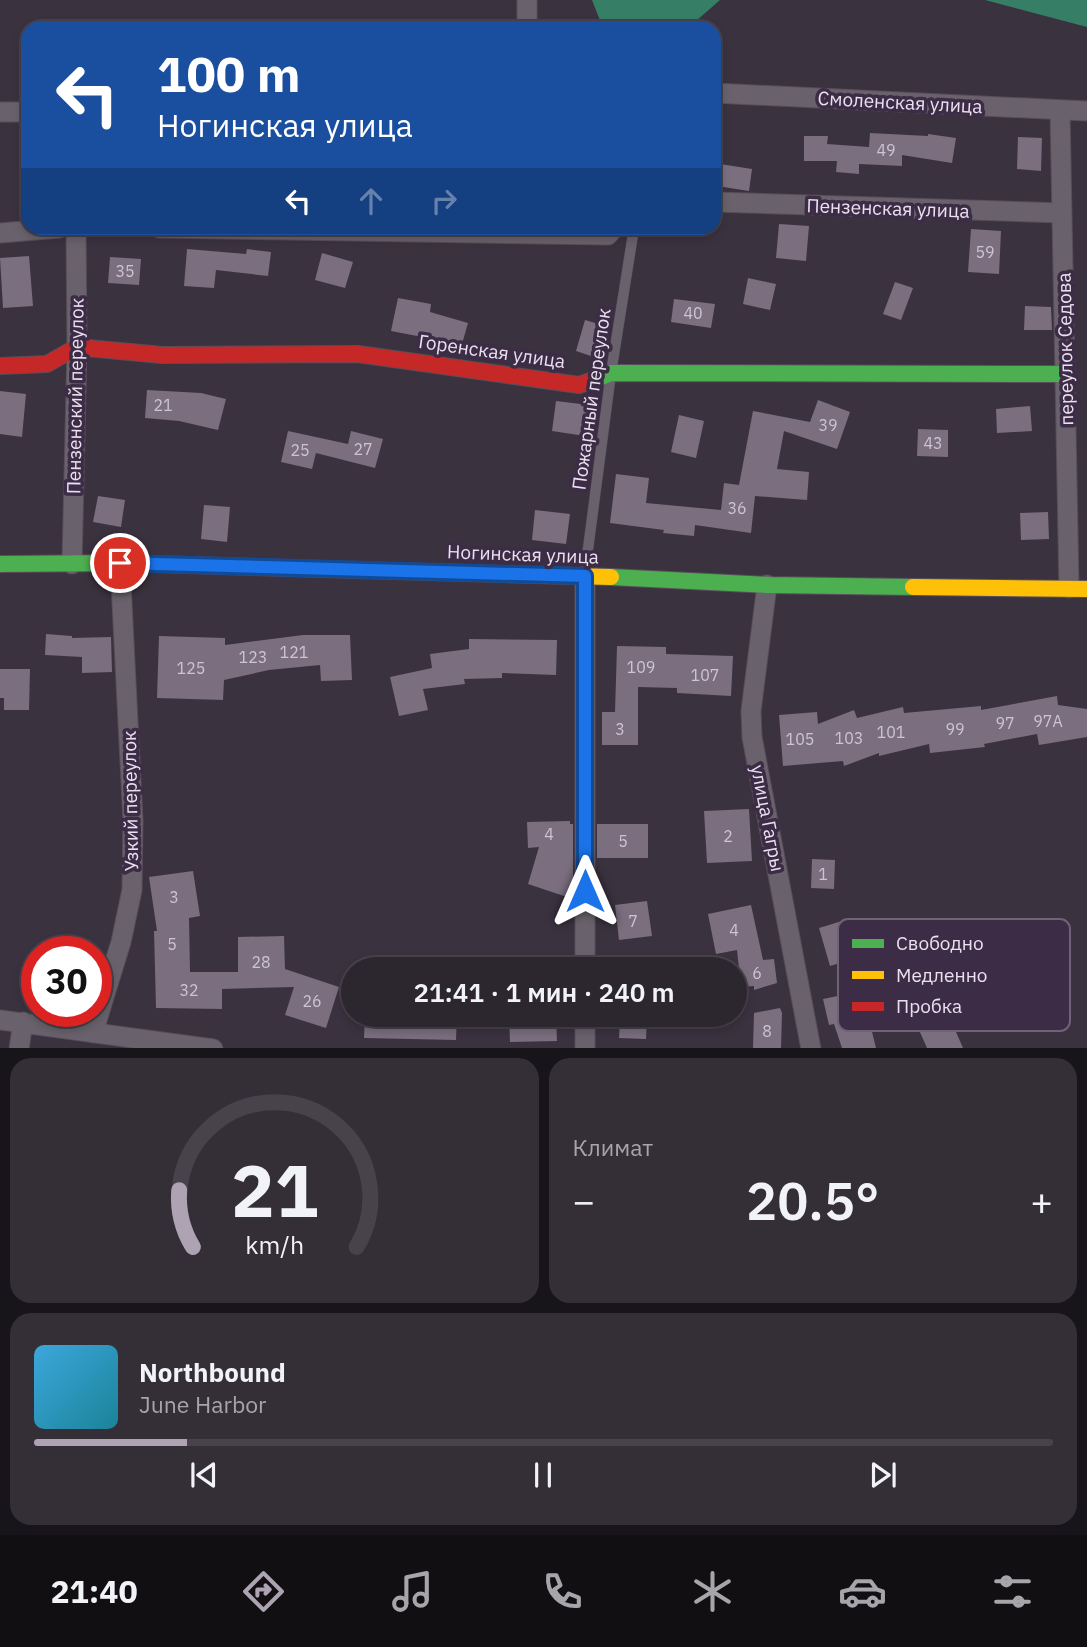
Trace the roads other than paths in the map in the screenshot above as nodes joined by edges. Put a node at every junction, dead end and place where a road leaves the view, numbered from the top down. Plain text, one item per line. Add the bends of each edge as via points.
1 (527, 0) edge
2 (527, 21) edge
3 (721, 93) edge
4 (1060, 110) junction
5 (1087, 111) edge
6 (0, 112) edge
7 (21, 112) edge
8 (721, 202) edge
9 (1062, 213) junction
10 (21, 231) edge
11 (0, 233) edge
12 (76, 235) edge
13 (633, 235) edge
14 (77, 347) junction
15 (0, 366) edge
16 (611, 373) junction
17 (1065, 374) junction
18 (1087, 496) edge
19 (1067, 503) junction
20 (120, 563) junction
21 (0, 564) edge
22 (72, 564) junction
23 (585, 576) junction
24 (767, 585) junction
25 (1078, 589) edge
26 (585, 957) edge
27 (0, 1020) edge
28 (21, 1023) edge
29 (22, 1027) edge
30 (51, 1027) edge
31 (585, 1027) edge
32 (93, 1033) junction
33 (19, 1048) edge
34 (213, 1048) edge
35 (585, 1048) edge
36 (811, 1048) edge

1 - 2 street
3 - 4 street, Смоленская улица
4 - 5 street, Смоленская улица
4 - 9 street, переулок Седова
6 - 7 street
8 - 9 street, Пензенская улица
9 - 17 street, переулок Седова
10 - 11 street
12 - 14 street, Пензенский переулок
13 - 16 lane, Пожарный переулок
14 - 15 street via 47,364
14 - 16 street, Горенская улица via 162,355 358,354 579,385
14 - 22 street, Пензенский переулок
16 - 17 street, Горенская улица
16 - 23 lane, Пожарный переулок
17 - 19 street, переулок Седова
18 - 19 street
19 - 25 street, переулок Седова
20 - 22 street, Ногинская улица
20 - 23 street, Ногинская улица
20 - 32 street, Узкий переулок via 133,821 132,890
21 - 22 street, Ногинская улица
23 - 24 street, Ногинская улица
23 - 26 street
24 - 25 street, Ногинская улица
24 - 36 street, улица Гагры via 751,711 752,737
27 - 28 street
29 - 33 street
30 - 32 street
31 - 35 street
32 - 34 street

